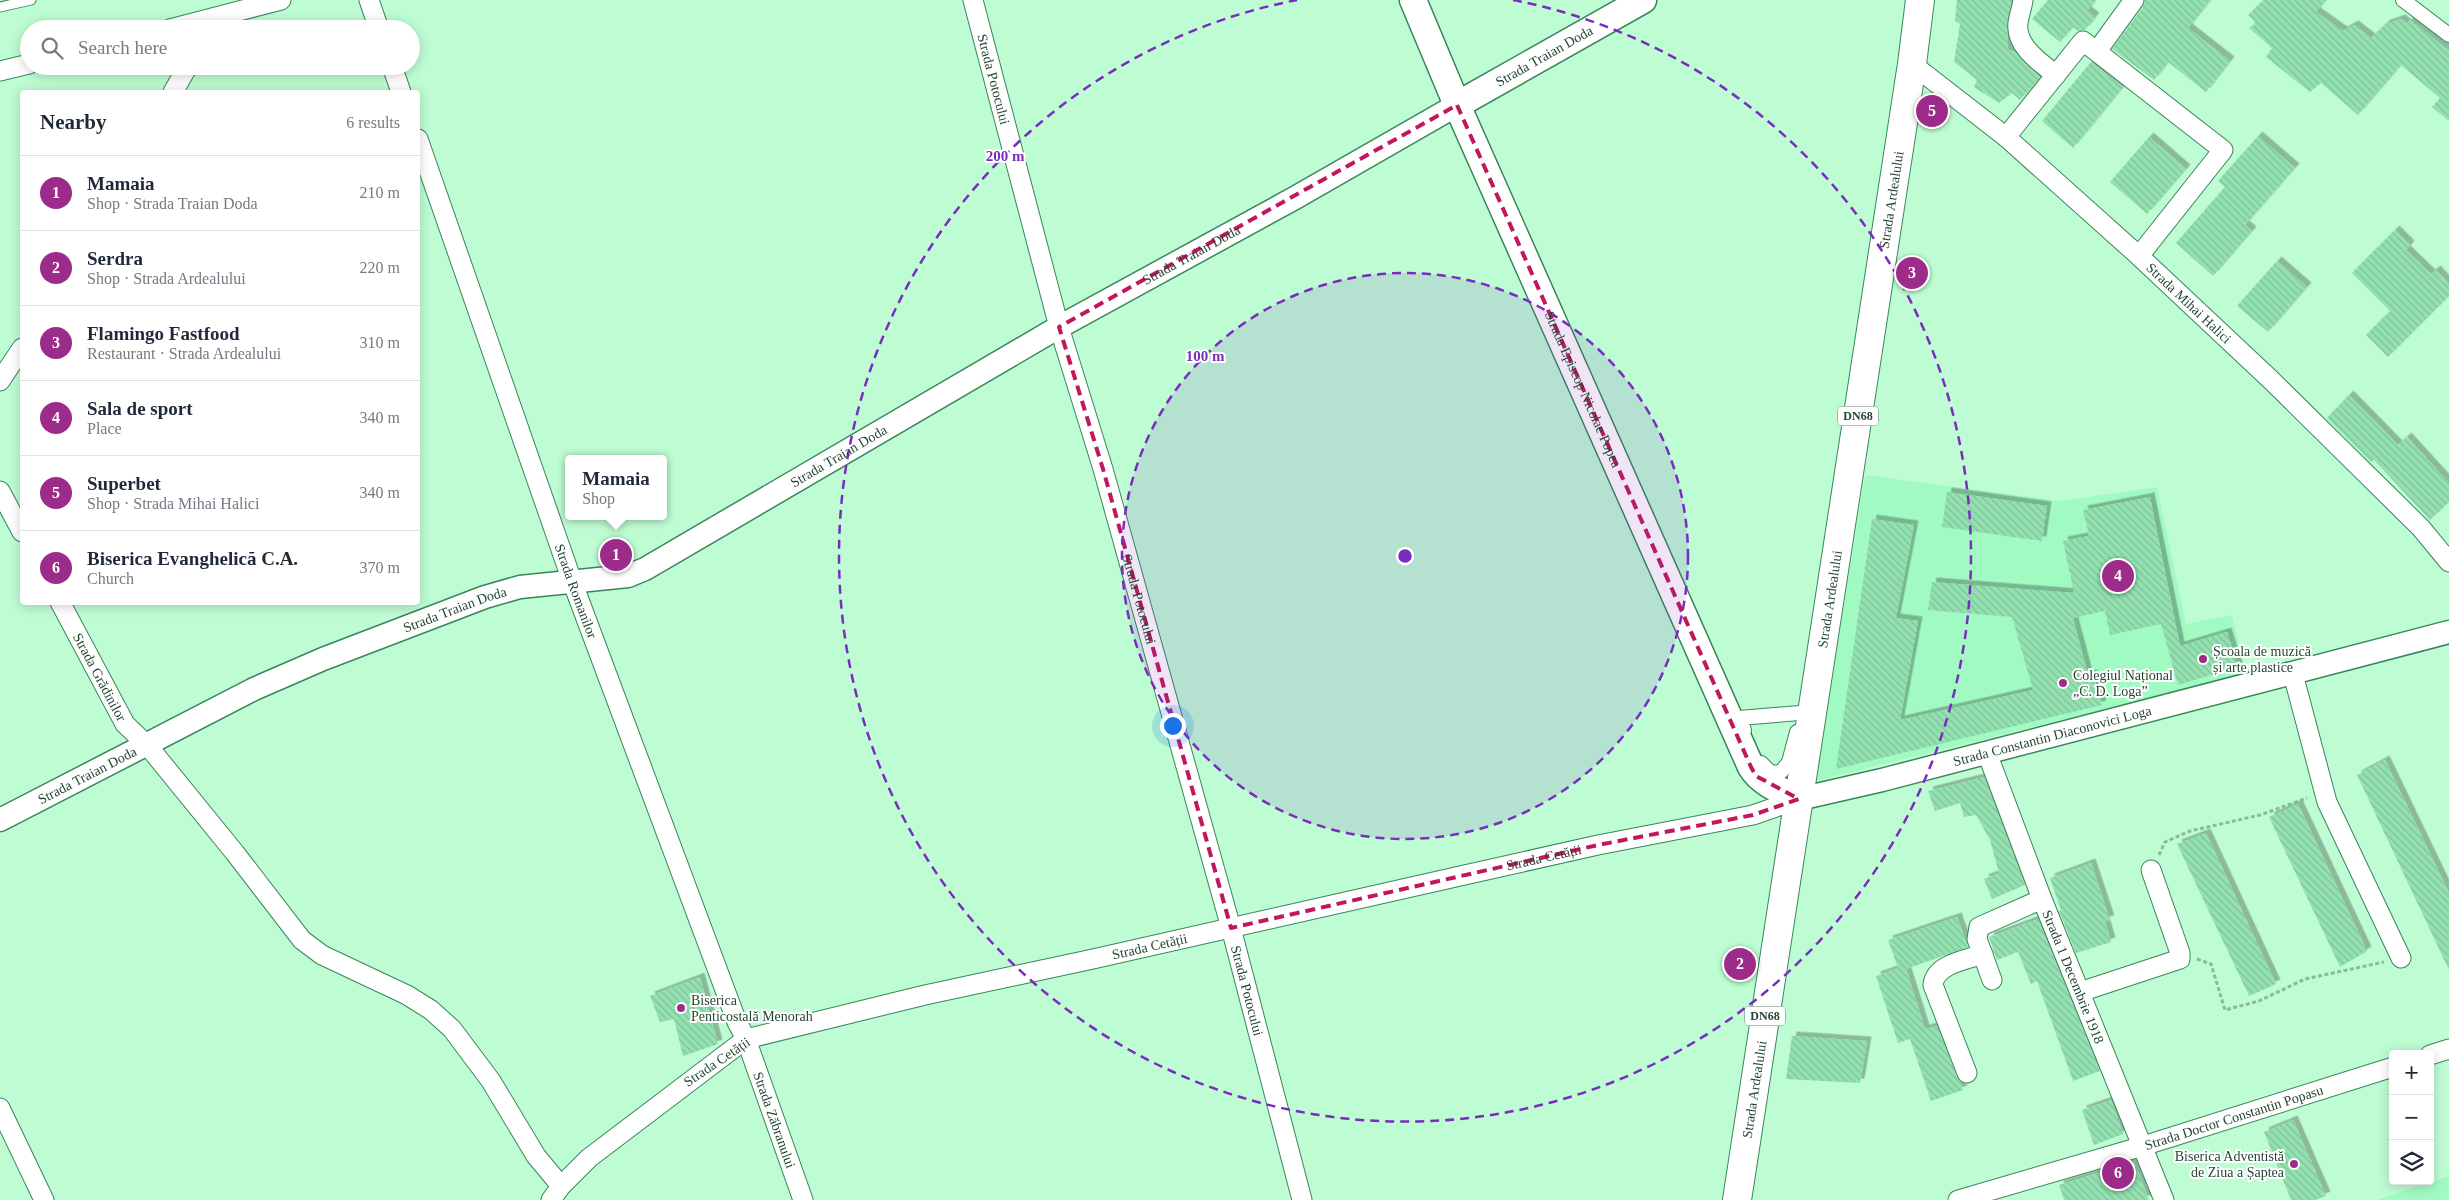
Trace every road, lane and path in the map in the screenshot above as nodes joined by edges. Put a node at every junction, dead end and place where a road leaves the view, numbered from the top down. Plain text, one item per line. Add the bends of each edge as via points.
1 (31, 0) edge
2 (282, 0) edge
3 (369, 0) edge
4 (973, 0) edge
5 (1413, 0) edge
6 (1642, 0) edge
7 (1920, 0) edge
8 (2023, 0) edge
9 (2134, 0) edge
10 (2403, 0) edge
11 (0, 7) edge
12 (220, 20) edge
13 (376, 20) edge
14 (2449, 35) edge
15 (2090, 46) junction
16 (1912, 64) junction
17 (20, 66) edge
18 (0, 71) edge
19 (183, 75) edge
20 (395, 75) edge
21 (2056, 75) junction
22 (174, 90) edge
23 (400, 90) edge
24 (1457, 105) junction
25 (2006, 137) junction
26 (420, 145) edge
27 (2139, 256) junction
28 (1059, 327) junction
29 (20, 351) edge
30 (0, 381) edge
31 (0, 491) edge
32 (20, 528) edge
33 (2449, 562) edge
34 (572, 581) junction
35 (62, 605) edge
36 (2449, 632) edge
37 (2293, 674) junction
38 (1806, 712) junction
39 (1735, 719) junction
40 (148, 746) junction
41 (1987, 753) junction
42 (2324, 792) junction
43 (1799, 799) junction
44 (0, 820) edge
45 (2151, 870) joint
46 (2042, 899) junction
47 (1231, 928) junction
48 (2180, 953) junction
49 (1983, 954) junction
50 (2401, 958) joint
51 (1992, 980) dead end
52 (2080, 992) junction
53 (746, 1039) junction
54 (2449, 1049) edge
55 (2434, 1054) edge
56 (2389, 1067) edge
57 (1967, 1073) dead end
58 (0, 1108) edge
59 (2143, 1146) junction
60 (556, 1193) edge
61 (44, 1200) edge
62 (803, 1200) edge
63 (1302, 1200) edge
64 (1737, 1200) edge
65 (1958, 1200) edge
66 (2164, 1200) edge

1 - 11 lane
2 - 12 street
3 - 13 street
4 - 28 street, Strada Potocului
5 - 24 main road, Strada Episcop Nicolae Popea
6 - 24 main road, Strada Traian Doda
7 - 16 main road, Strada Ardealului / DN68
8 - 21 street via 2017,25 2023,43
9 - 15 street
10 - 14 street
15 - 21 street
15 - 27 street via 2223,150
16 - 25 street, Strada Mihai Halici
16 - 38 main road, Strada Ardealului / DN68
17 - 18 street
19 - 22 street
20 - 23 street
21 - 25 street
24 - 28 street, Strada Traian Doda
24 - 39 main road, Strada Episcop Nicolae Popea
25 - 27 street, Strada Mihai Halici
26 - 34 street, Strada Romanilor
27 - 33 street, Strada Mihai Halici via 2271,380 2420,528
28 - 34 street, Strada Traian Doda via 645,569 628,576
28 - 47 street, Strada Potocului via 1104,469
29 - 30 street
31 - 32 street
34 - 40 street, Strada Traian Doda via 520,587 485,597 332,656 254,690
34 - 53 street, Strada Romanilor via 736,1022
35 - 40 street, Strada Grădinilor via 125,724
36 - 37 street, Strada Constantin Diaconovici Loga
37 - 41 street, Strada Constantin Diaconovici Loga
37 - 42 street
38 - 39 street
38 - 39 street via 1789,762 1781,772 1771,772 1762,765
38 - 43 main road, Strada Ardealului / DN68
39 - 43 main road, Strada Episcop Nicolae Popea via 1756,776
40 - 44 street, Strada Traian Doda
40 - 60 street, Strada Grădinilor via 302,940 322,955 407,995 452,1029 492,1081
41 - 43 street, Strada Constantin Diaconovici Loga via 1830,794
41 - 46 street, Strada 1 Decembrie 1918
42 - 45 path via 2260,815 2190,831 2165,842
42 - 50 street
43 - 47 street, Strada Cetății via 1753,815 1598,845
43 - 64 main road, Strada Ardealului / DN68
45 - 48 street
46 - 49 street via 1979,927 1978,938
46 - 52 street, Strada 1 Decembrie 1918
47 - 53 street, Strada Cetății via 925,994
47 - 63 street, Strada Potocului
48 - 50 path via 2211,964 2225,1010 2259,1001 2305,979
48 - 52 street via 2180,959 2174,963
49 - 51 street
49 - 57 street via 1941,969 1933,984
52 - 59 street, Strada 1 Decembrie 1918
53 - 60 street, Strada Cetății via 589,1158
53 - 62 street, Strada Zăbranului
54 - 55 street
56 - 59 street, Strada Doctor Constantin Popasu
58 - 61 street
59 - 65 street, Strada Doctor Constantin Popasu
59 - 66 street, Strada 1 Decembrie 1918

